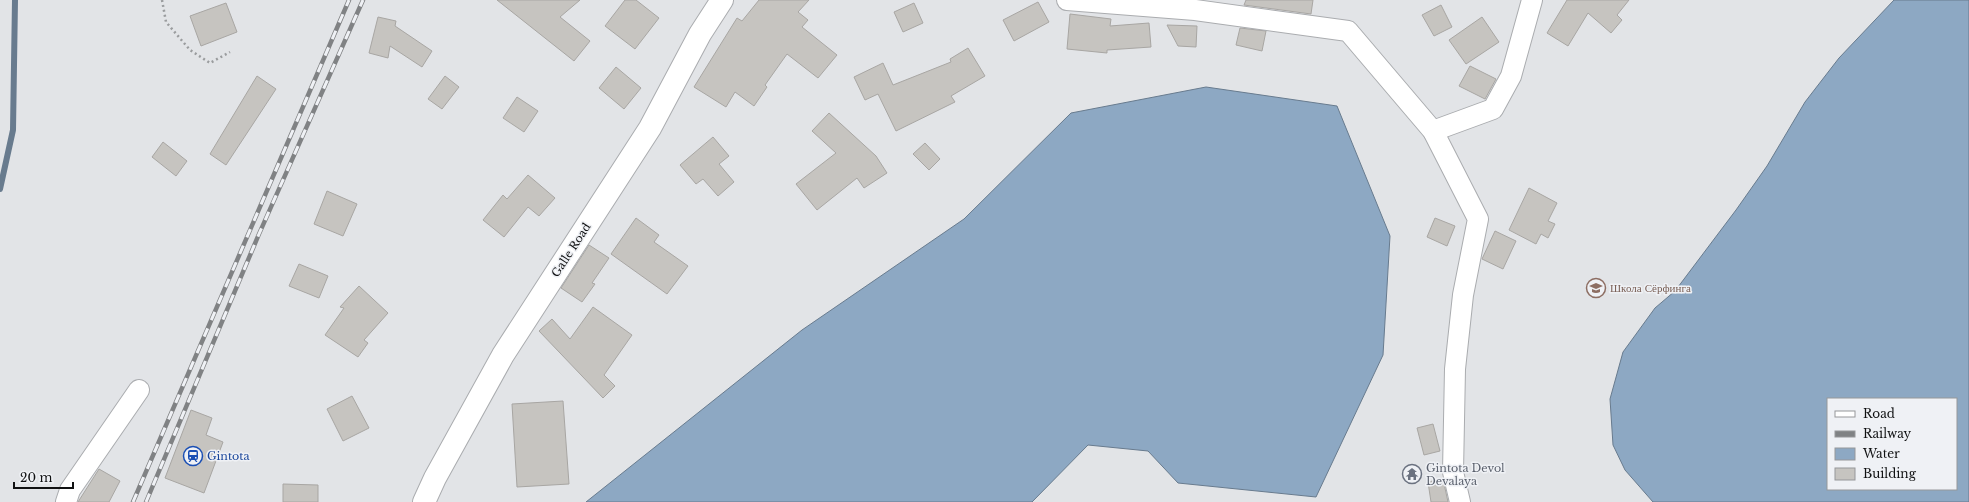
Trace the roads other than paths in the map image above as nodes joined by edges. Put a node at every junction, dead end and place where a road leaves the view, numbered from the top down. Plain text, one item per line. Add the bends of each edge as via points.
1 (722, 0) edge
2 (1067, 0) edge
3 (1532, 0) edge
4 (1194, 5) edge
5 (1433, 131) junction
6 (139, 390) dead end
7 (66, 502) edge
8 (424, 502) edge
9 (1460, 502) edge

1 - 8 highway, Galle Road via 700,34 650,128 504,355
2 - 4 street
3 - 5 street via 1511,76 1493,110
4 - 5 street via 1348,31
5 - 9 street via 1478,219 1463,295 1455,369 1453,472
6 - 7 street via 70,490

